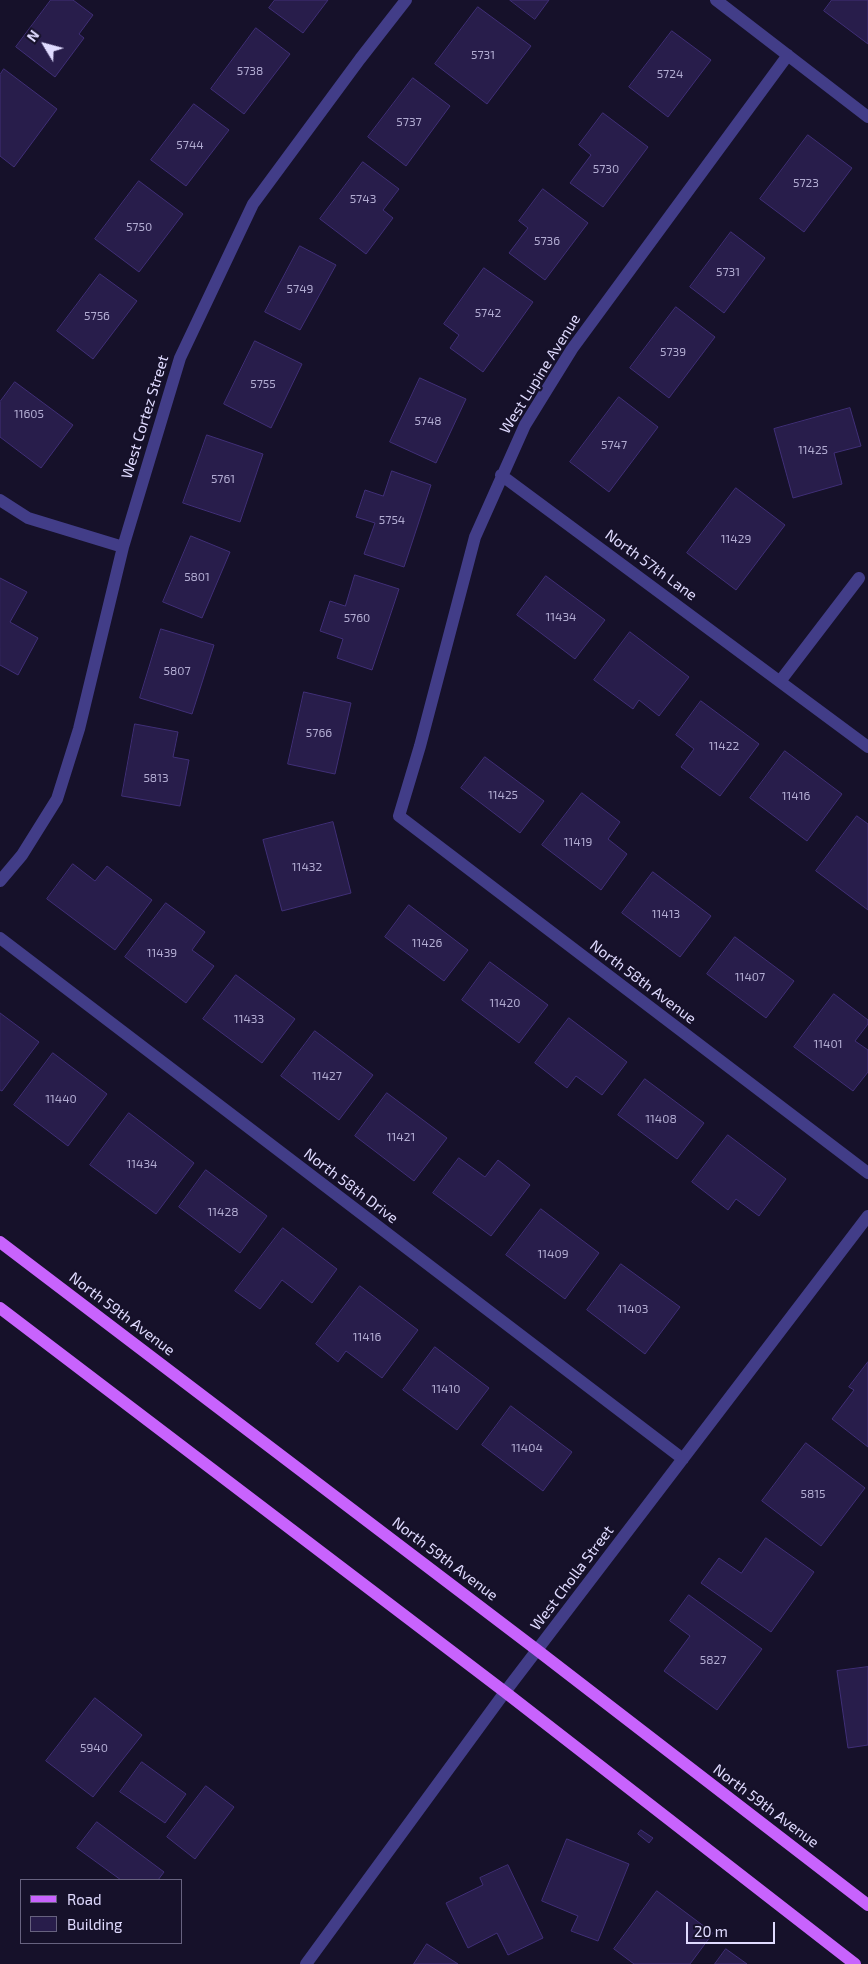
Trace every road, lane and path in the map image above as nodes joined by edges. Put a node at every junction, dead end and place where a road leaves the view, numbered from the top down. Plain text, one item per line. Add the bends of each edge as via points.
1 (406, 0) edge
2 (716, 0) edge
3 (788, 56) junction
4 (868, 117) edge
5 (501, 475) junction
6 (0, 500) edge
7 (123, 547) junction
8 (859, 578) dead end
9 (780, 680) junction
10 (868, 747) edge
11 (399, 816) joint
12 (0, 881) edge
13 (0, 938) edge
14 (868, 1173) edge
15 (868, 1216) edge
16 (0, 1242) edge
17 (0, 1308) edge
18 (683, 1459) junction
19 (537, 1650) junction
20 (505, 1692) junction
21 (868, 1905) edge
22 (306, 1964) edge
23 (855, 1964) edge

1 - 7 street, West Cortez Street via 253,204 180,358
2 - 3 street
3 - 4 street
3 - 5 street, West Lupine Avenue via 572,349 525,425
5 - 9 street, North 57th Lane
5 - 11 street, West Lupine Avenue via 475,537
6 - 7 street via 28,518
7 - 12 street, West Cortez Street via 79,729 57,799 22,855
8 - 9 street
9 - 10 street, North 57th Lane
11 - 14 street, North 58th Avenue
13 - 18 street, North 58th Drive
15 - 18 street, West Cholla Street
16 - 19 main road, North 59th Avenue
17 - 20 main road
18 - 19 street, West Cholla Street
19 - 20 street, West Cholla Street
19 - 21 main road, North 59th Avenue
20 - 22 street, West Cholla Street
20 - 23 main road

